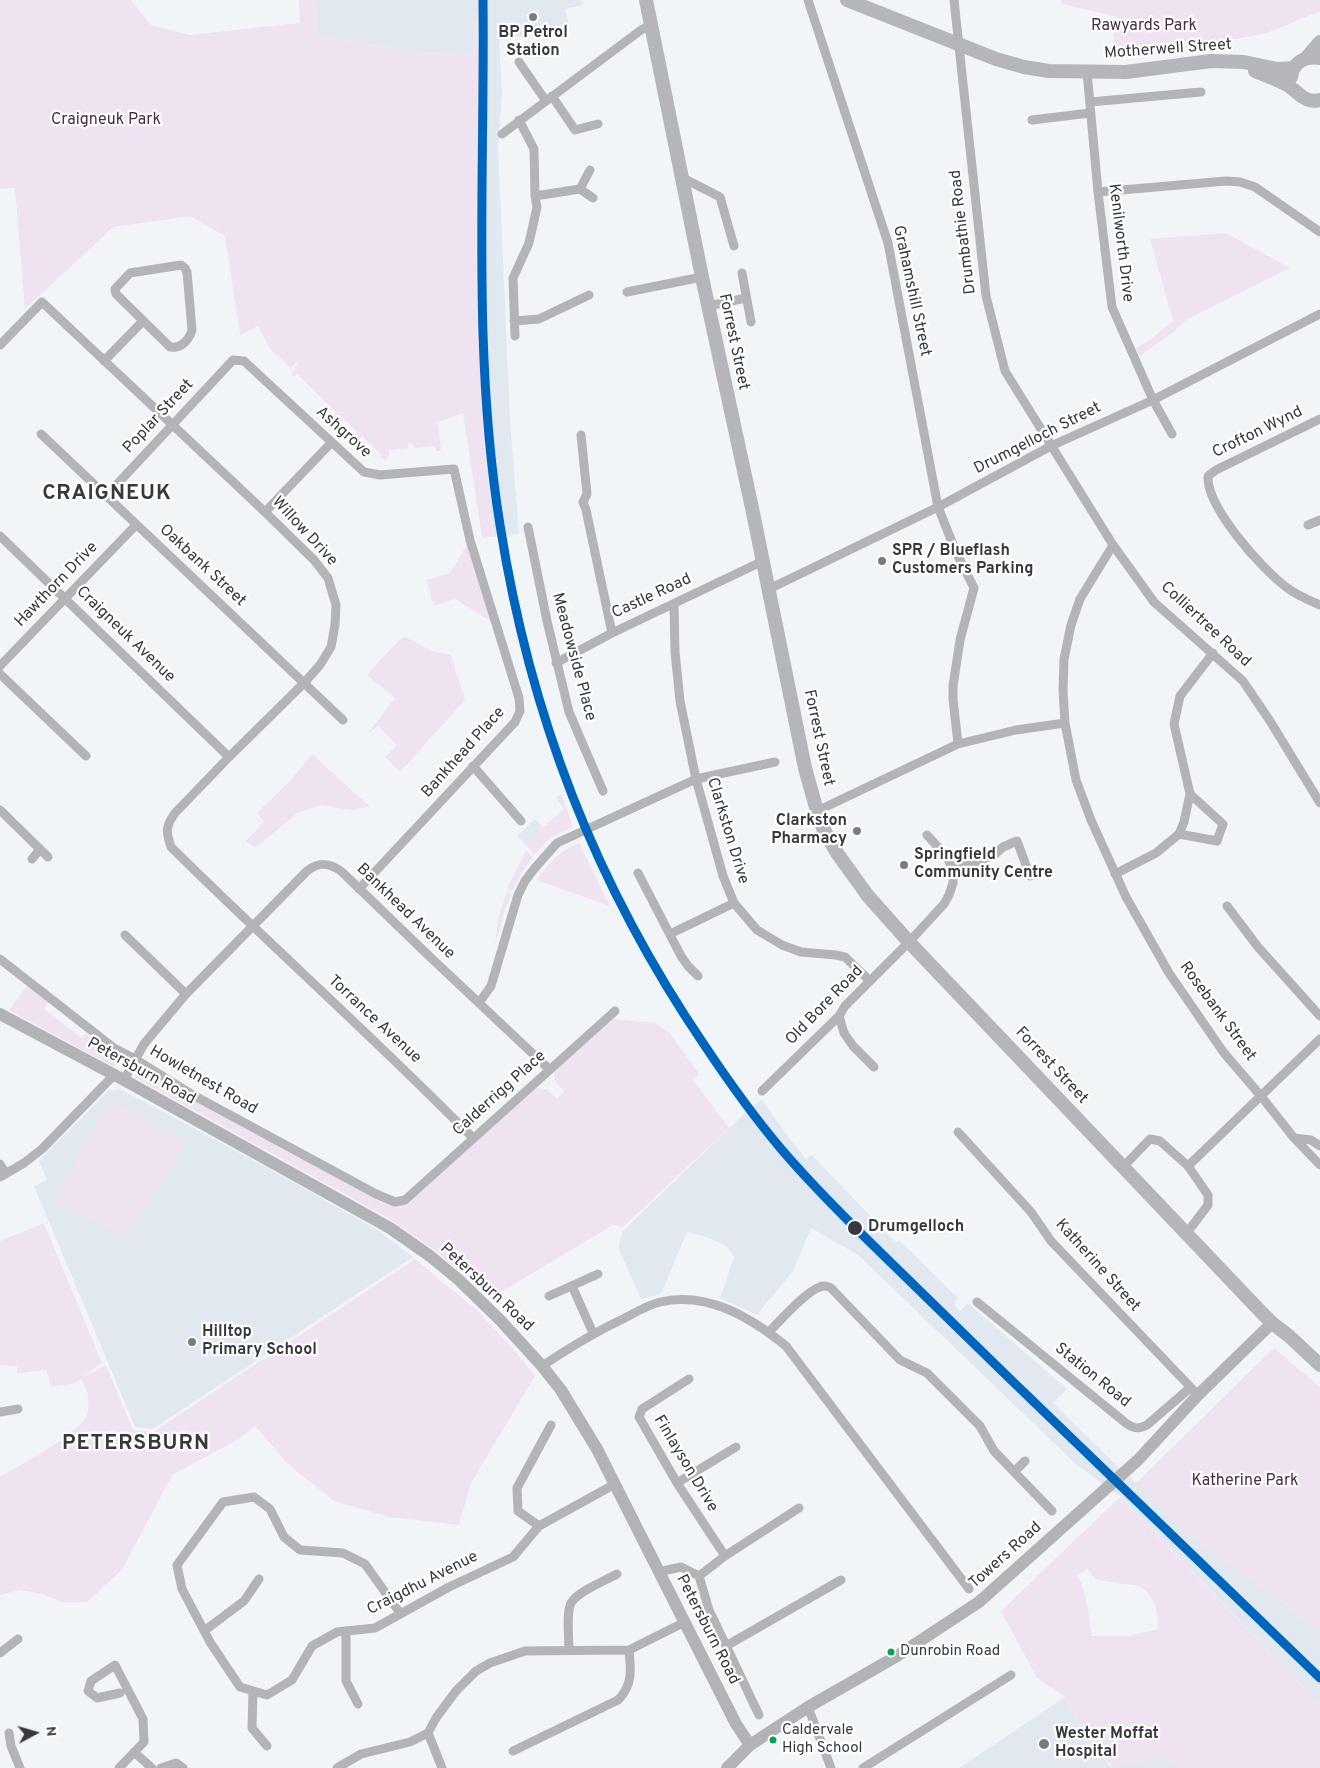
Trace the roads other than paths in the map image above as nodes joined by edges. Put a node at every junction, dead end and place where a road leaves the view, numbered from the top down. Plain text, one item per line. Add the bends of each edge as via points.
1 (646, 0) edge
2 (808, 0) edge
3 (847, 0) edge
4 (954, 0) edge
5 (651, 25) junction
6 (1320, 42) edge
7 (959, 45) junction
8 (1313, 58) edge
9 (1229, 61) junction
10 (519, 62) dead end
11 (1294, 68) junction
12 (1087, 72) junction
13 (1293, 88) junction
14 (1201, 92) dead end
15 (549, 99) junction
16 (1090, 102) junction
17 (1318, 102) edge
18 (1090, 113) junction
19 (520, 120) junction
20 (1032, 120) dead end
21 (598, 124) dead end
22 (502, 134) dead end
23 (590, 170) dead end
24 (681, 177) junction
25 (580, 189) junction
26 (1098, 192) junction
27 (535, 196) junction
28 (593, 198) dead end
29 (1320, 232) edge
30 (734, 246) dead end
31 (742, 273) dead end
32 (702, 277) junction
33 (627, 292) dead end
34 (589, 295) dead end
35 (746, 298) junction
36 (708, 306) junction
37 (1320, 314) edge
38 (514, 321) junction
39 (142, 322) junction
40 (751, 322) dead end
41 (515, 336) dead end
42 (0, 345) edge
43 (233, 360) joint
44 (104, 361) junction
45 (1153, 400) junction
46 (1320, 419) edge
47 (172, 424) junction
48 (41, 434) dead end
49 (1172, 434) dead end
50 (581, 435) dead end
51 (331, 444) junction
52 (1051, 446) junction
53 (454, 469) joint
54 (107, 496) junction
55 (938, 507) junction
56 (265, 512) junction
57 (1320, 520) edge
58 (136, 525) junction
59 (1308, 525) dead end
60 (528, 526) dead end
61 (0, 536) edge
62 (1113, 544) junction
63 (763, 562) junction
64 (769, 589) junction
65 (64, 598) junction
66 (674, 604) junction
67 (1320, 605) edge
68 (612, 633) junction
69 (1213, 653) junction
70 (556, 663) junction
71 (0, 666) edge
72 (0, 674) edge
73 (304, 683) junction
74 (343, 720) dead end
75 (1065, 723) junction
76 (958, 744) junction
77 (86, 756) dead end
78 (229, 757) junction
79 (775, 762) dead end
80 (473, 766) junction
81 (696, 779) junction
82 (603, 790) dead end
83 (1190, 794) junction
84 (1320, 803) edge
85 (0, 810) edge
86 (817, 811) junction
87 (521, 821) dead end
88 (1179, 834) junction
89 (927, 835) dead end
90 (40, 849) junction
91 (48, 857) dead end
92 (32, 859) dead end
93 (953, 870) junction
94 (638, 873) dead end
95 (1115, 874) junction
96 (1030, 876) dead end
97 (359, 889) junction
98 (734, 903) junction
99 (1227, 906) dead end
100 (251, 926) junction
101 (670, 934) junction
102 (125, 935) dead end
103 (909, 942) junction
104 (0, 959) edge
105 (698, 976) dead end
106 (870, 981) junction
107 (186, 994) junction
108 (479, 1003) junction
109 (615, 1011) dead end
110 (0, 1014) edge
111 (840, 1016) junction
112 (1320, 1016) edge
113 (1320, 1039) edge
114 (135, 1059) junction
115 (549, 1068) junction
116 (874, 1068) dead end
117 (119, 1078) junction
118 (762, 1091) dead end
119 (1261, 1096) junction
120 (958, 1132) dead end
121 (473, 1138) junction
122 (1294, 1138) junction
123 (1320, 1146) edge
124 (0, 1164) edge
125 (1320, 1165) edge
126 (1188, 1166) junction
127 (1123, 1167) junction
128 (3, 1176) edge
129 (405, 1200) joint
130 (1186, 1234) junction
131 (598, 1274) dead end
132 (572, 1286) junction
133 (549, 1296) dead end
134 (977, 1302) dead end
135 (1272, 1323) junction
136 (769, 1332) junction
137 (593, 1333) junction
138 (1320, 1365) edge
139 (542, 1366) junction
140 (1320, 1376) edge
141 (689, 1379) dead end
142 (1194, 1391) junction
143 (18, 1409) dead end
144 (0, 1412) edge
145 (551, 1425) dead end
146 (736, 1447) dead end
147 (1024, 1461) dead end
148 (1014, 1472) junction
149 (677, 1483) junction
150 (615, 1484) junction
151 (799, 1508) dead end
152 (1052, 1511) dead end
153 (539, 1526) junction
154 (725, 1556) junction
155 (658, 1572) junction
156 (618, 1574) dead end
157 (699, 1576) junction
158 (259, 1579) dead end
159 (841, 1580) dead end
160 (969, 1589) dead end
161 (400, 1614) junction
162 (685, 1622) junction
163 (204, 1631) junction
164 (346, 1631) junction
165 (18, 1640) dead end
166 (726, 1646) junction
167 (570, 1650) junction
168 (629, 1650) junction
169 (0, 1653) edge
170 (998, 1671) dead end
171 (253, 1691) junction
172 (120, 1693) dead end
173 (358, 1704) dead end
174 (808, 1707) junction
175 (759, 1715) dead end
176 (9, 1733) dead end
177 (428, 1733) junction
178 (750, 1745) junction
179 (267, 1746) dead end
180 (513, 1751) dead end
181 (134, 1752) junction
182 (20, 1768) edge
183 (119, 1768) edge
184 (152, 1768) edge
185 (161, 1768) edge
186 (183, 1768) edge
187 (337, 1768) edge
188 (442, 1768) edge
189 (726, 1768) edge
190 (831, 1768) edge
191 (863, 1768) edge

1 - 5 main road, Forrest Street
2 - 55 street, Grahamshill Street via 888,243
3 - 7 main road, Motherwell Street
4 - 7 street, Drumbathie Road
5 - 15 street
5 - 24 main road, Forrest Street
6 - 8 main road
7 - 12 main road, Motherwell Street via 1024,67
7 - 52 street, Drumbathie Road via 986,296 1005,371
8 - 11 main road via 1298,63
9 - 11 main road, Motherwell Street via 1278,70
9 - 12 main road, Motherwell Street via 1126,72
9 - 13 main road
10 - 15 street
11 - 13 main road
12 - 16 street, Kenilworth Drive
13 - 17 main road via 1299,96
14 - 16 street
15 - 19 street
15 - 21 street via 575,130
16 - 18 street, Kenilworth Drive
18 - 20 street
18 - 26 street, Kenilworth Drive
19 - 22 street
19 - 27 street via 534,150
23 - 25 street
24 - 30 street via 720,197
24 - 32 main road, Forrest Street
25 - 27 street
25 - 28 street
26 - 29 street via 1240,182 1255,187
26 - 45 street, Kenilworth Drive via 1112,307
27 - 38 street via 537,207 530,243 513,278
31 - 35 street
32 - 33 street
32 - 36 main road, Forrest Street
34 - 38 street via 539,318
35 - 36 street
35 - 40 street
36 - 63 main road, Forrest Street
37 - 45 street, Drumgelloch Street
38 - 41 street
39 - 39 street via 115,289 130,273 181,265 185,268 192,330 190,337 183,344 170,347
39 - 44 street
42 - 44 street, Willow Drive via 42,302
43 - 47 street, Poplar Street
43 - 51 street, Ashgrove via 244,361
44 - 47 street, Willow Drive
45 - 49 street, Kenilworth Drive
45 - 52 street, Drumgelloch Street
46 - 67 street, Crofton Wynd via 1216,470 1208,476 1207,484 1211,497 1256,559 1286,587
47 - 54 street, Poplar Street
47 - 56 street, Willow Drive
48 - 54 street, Oakbank Street
50 - 68 street via 587,494 583,502
51 - 53 street, Ashgrove via 364,472 380,475
51 - 56 street
52 - 55 street, Drumgelloch Street
52 - 62 street, Colliertree Road
53 - 80 street, Bankhead Place via 470,540 520,705 515,722
54 - 58 street, Oakbank Street
55 - 64 street, Drumgelloch Street
55 - 76 street, Grahamshill Street via 974,588 960,640 953,686
56 - 73 street, Willow Drive via 328,578 336,604 331,647
57 - 59 street
58 - 65 street, Hawthorn Drive
58 - 73 street, Oakbank Street
60 - 70 street, Meadowside Place
61 - 65 street, Craigneuk Avenue
62 - 69 street, Colliertree Road via 1154,602
62 - 75 street, Rosebank Street via 1080,599 1070,625 1064,659
63 - 64 main road, Forrest Street
63 - 66 street, Castle Road
64 - 86 main road, Forrest Street via 805,768
65 - 71 street, Hawthorn Drive
65 - 78 street, Craigneuk Avenue
66 - 68 street, Castle Road
66 - 81 street, Clarkston Drive via 680,701
68 - 70 street, Castle Road
69 - 83 street via 1180,696 1174,724
69 - 84 street, Colliertree Road via 1243,681
70 - 82 street, Meadowside Place via 569,712
72 - 77 street
73 - 74 street, Oakbank Street
73 - 78 street, Willow Drive
75 - 76 street via 1016,730
75 - 95 street, Rosebank Street via 1076,780
76 - 86 street
78 - 100 street, Willow Drive via 175,813 168,823 167,834 171,848
79 - 81 street
80 - 87 street
80 - 97 street, Bankhead Place
81 - 98 street, Clarkston Drive via 723,876
81 - 108 street via 572,835 552,848 525,881 514,906 491,986
83 - 88 street
83 - 88 street via 1223,824 1217,841
85 - 90 street
86 - 103 main road, Forrest Street via 822,828 837,853 868,896
88 - 95 street via 1156,853
89 - 93 street via 947,857
90 - 91 street
90 - 92 street
93 - 96 street via 987,858 1017,842
93 - 103 street, Old Bore Road via 953,883 944,904
94 - 101 street
95 - 119 street, Rosebank Street via 1169,973 1224,1053
97 - 100 street, Bankhead Avenue via 336,867 313,866
97 - 108 street, Bankhead Avenue
98 - 101 street
98 - 106 street, Clarkston Drive via 757,930 782,945 801,952 845,958
99 - 112 street
100 - 107 street, Bankhead Avenue
100 - 121 street, Torrance Avenue via 409,1073
101 - 105 street via 681,956
102 - 107 street
103 - 106 street, Old Bore Road
103 - 127 main road, Forrest Street
104 - 114 street, Howletnest Road via 114,1048
106 - 111 street, Old Bore Road via 844,1006
107 - 114 street, Bankhead Avenue
108 - 115 street, Bankhead Avenue
109 - 115 street, Calderrigg Place
110 - 117 main road, Petersburn Road
111 - 116 street via 844,1033
111 - 118 street, Old Bore Road
113 - 119 street
114 - 117 street, Bankhead Avenue
114 - 129 street, Howletnest Road via 193,1095 376,1194 395,1202
115 - 121 street, Calderrigg Place
117 - 128 street, Bankhead Avenue via 42,1149
117 - 139 main road, Petersburn Road via 390,1228 459,1280
119 - 122 street, Rosebank Street
119 - 126 street
120 - 142 street, Katherine Street via 1031,1212 1051,1241
121 - 129 street, Calderrigg Place
122 - 123 street via 1311,1140
122 - 125 street, Rosebank Street
124 - 128 street
126 - 127 street via 1160,1141 1150,1139
126 - 130 street via 1208,1195 1208,1205
127 - 130 main road, Forrest Street
130 - 135 main road, Forrest Street
131 - 132 street
132 - 133 street
132 - 137 street
134 - 142 street, Station Road via 1134,1428 1147,1425
135 - 138 main road, Forrest Street
135 - 140 main road, Forrest Street via 1284,1342
135 - 142 main road, Towers Road
136 - 137 street via 715,1304 673,1300 652,1305
136 - 148 street via 810,1292 825,1285 831,1288 900,1360 926,1373 980,1426 994,1451
136 - 160 street via 786,1346 818,1387
137 - 139 street
139 - 150 main road, Petersburn Road via 575,1413
141 - 149 street, Finlayson Drive via 642,1409 639,1417
142 - 174 main road, Towers Road via 1138,1460 980,1602 897,1656
143 - 144 street
145 - 153 street via 517,1488 518,1510
146 - 149 street
147 - 148 street
148 - 152 street
149 - 154 street, Finlayson Drive
150 - 153 street, Craigdhu Avenue
150 - 155 main road, Petersburn Road
151 - 154 street
153 - 161 street, Craigdhu Avenue via 513,1557
154 - 157 street
155 - 157 street via 681,1568
155 - 162 main road, Petersburn Road
156 - 167 street via 585,1591 572,1602 569,1610
157 - 166 street via 709,1610
158 - 163 street via 244,1601
159 - 166 street
161 - 163 street via 365,1564 344,1553 300,1550 284,1537 270,1509 254,1497 223,1502 177,1565 182,1589
161 - 164 street, Craigdhu Avenue via 376,1628
162 - 168 street
162 - 178 main road, Petersburn Road via 736,1724
163 - 171 street via 240,1687
164 - 171 street, Craigdhu Avenue via 337,1632 312,1646 292,1680 267,1695
164 - 173 street via 346,1681
165 - 169 street
166 - 175 street
167 - 168 street
167 - 177 street via 526,1651 476,1671 456,1691
168 - 180 street via 630,1683 618,1700
170 - 191 street via 1007,1678
171 - 179 street via 252,1728
172 - 181 street via 98,1698 88,1691 91,1681 115,1665 143,1719 144,1742
174 - 178 main road, Towers Road
174 - 190 street
176 - 182 street
177 - 187 street via 410,1742 361,1754
177 - 188 street
178 - 189 main road, Towers Road
181 - 183 street
181 - 184 street
185 - 186 street via 176,1763

